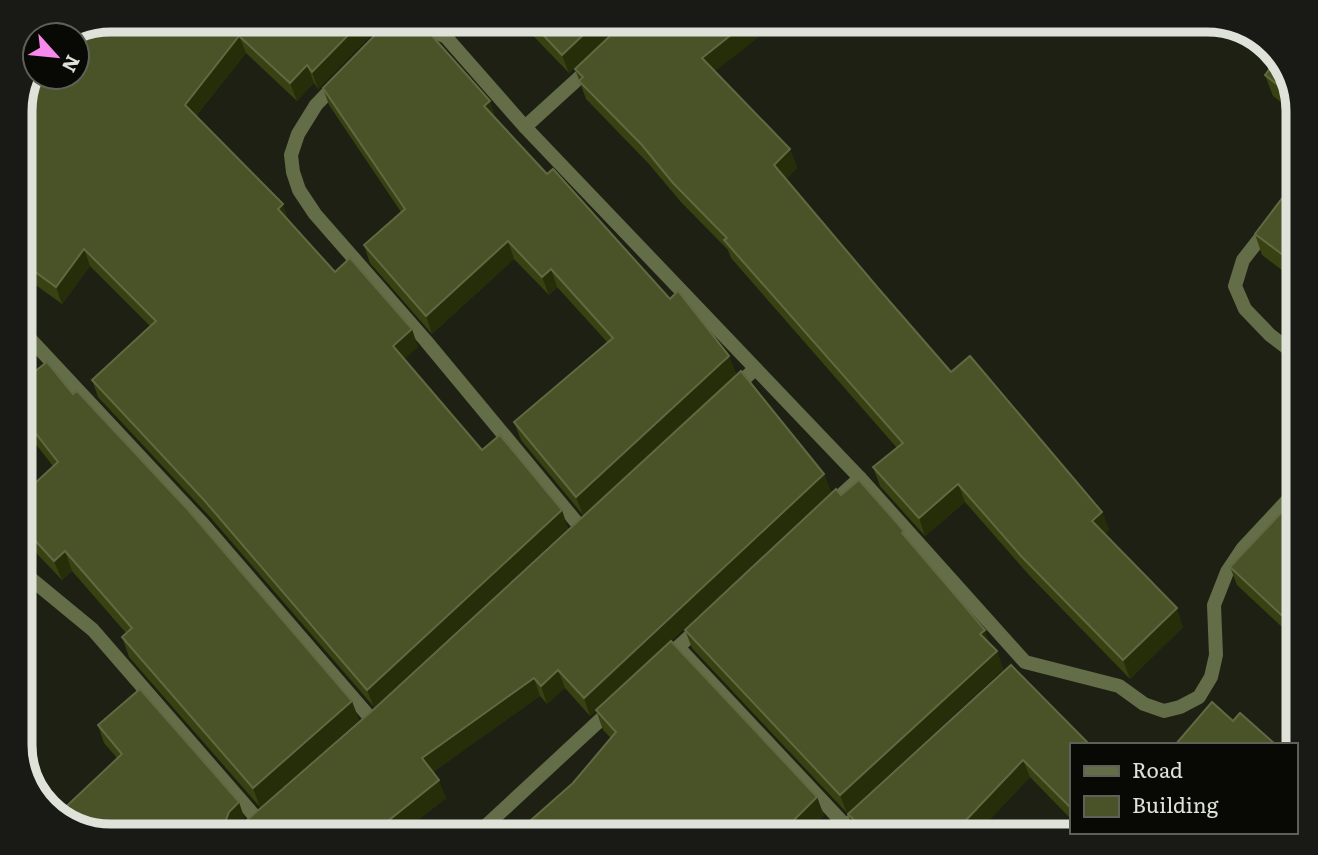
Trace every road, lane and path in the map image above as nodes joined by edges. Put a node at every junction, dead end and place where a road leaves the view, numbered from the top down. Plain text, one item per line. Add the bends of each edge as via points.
1 (392, 32) edge
2 (435, 32) edge
3 (388, 35) edge
4 (606, 53) edge
5 (347, 72) edge
6 (525, 127) junction
7 (1276, 218) edge
8 (32, 341) edge
9 (1286, 347) edge
10 (755, 369) junction
11 (724, 397) edge
12 (860, 478) junction
13 (1286, 502) edge
14 (830, 506) edge
15 (582, 529) edge
16 (32, 580) edge
17 (708, 619) edge
18 (678, 647) junction
19 (658, 666) edge
20 (628, 694) edge
21 (373, 721) edge
22 (876, 799) edge
23 (259, 820) edge
24 (488, 824) edge
25 (835, 824) edge
26 (849, 824) edge

1 - 3 street
2 - 6 street via 446,37
4 - 6 street
5 - 15 street via 316,105 298,134 290,155 299,190
6 - 10 street
7 - 9 street via 1243,260 1235,286 1245,309
8 - 21 street via 203,524
10 - 11 street
10 - 12 street
12 - 13 street via 1020,666 1119,686 1144,704 1164,711 1199,697 1211,677 1216,655 1214,604 1227,572
12 - 14 street
16 - 23 street via 93,630
17 - 18 street
18 - 19 street
18 - 25 street
20 - 24 street
22 - 26 street

